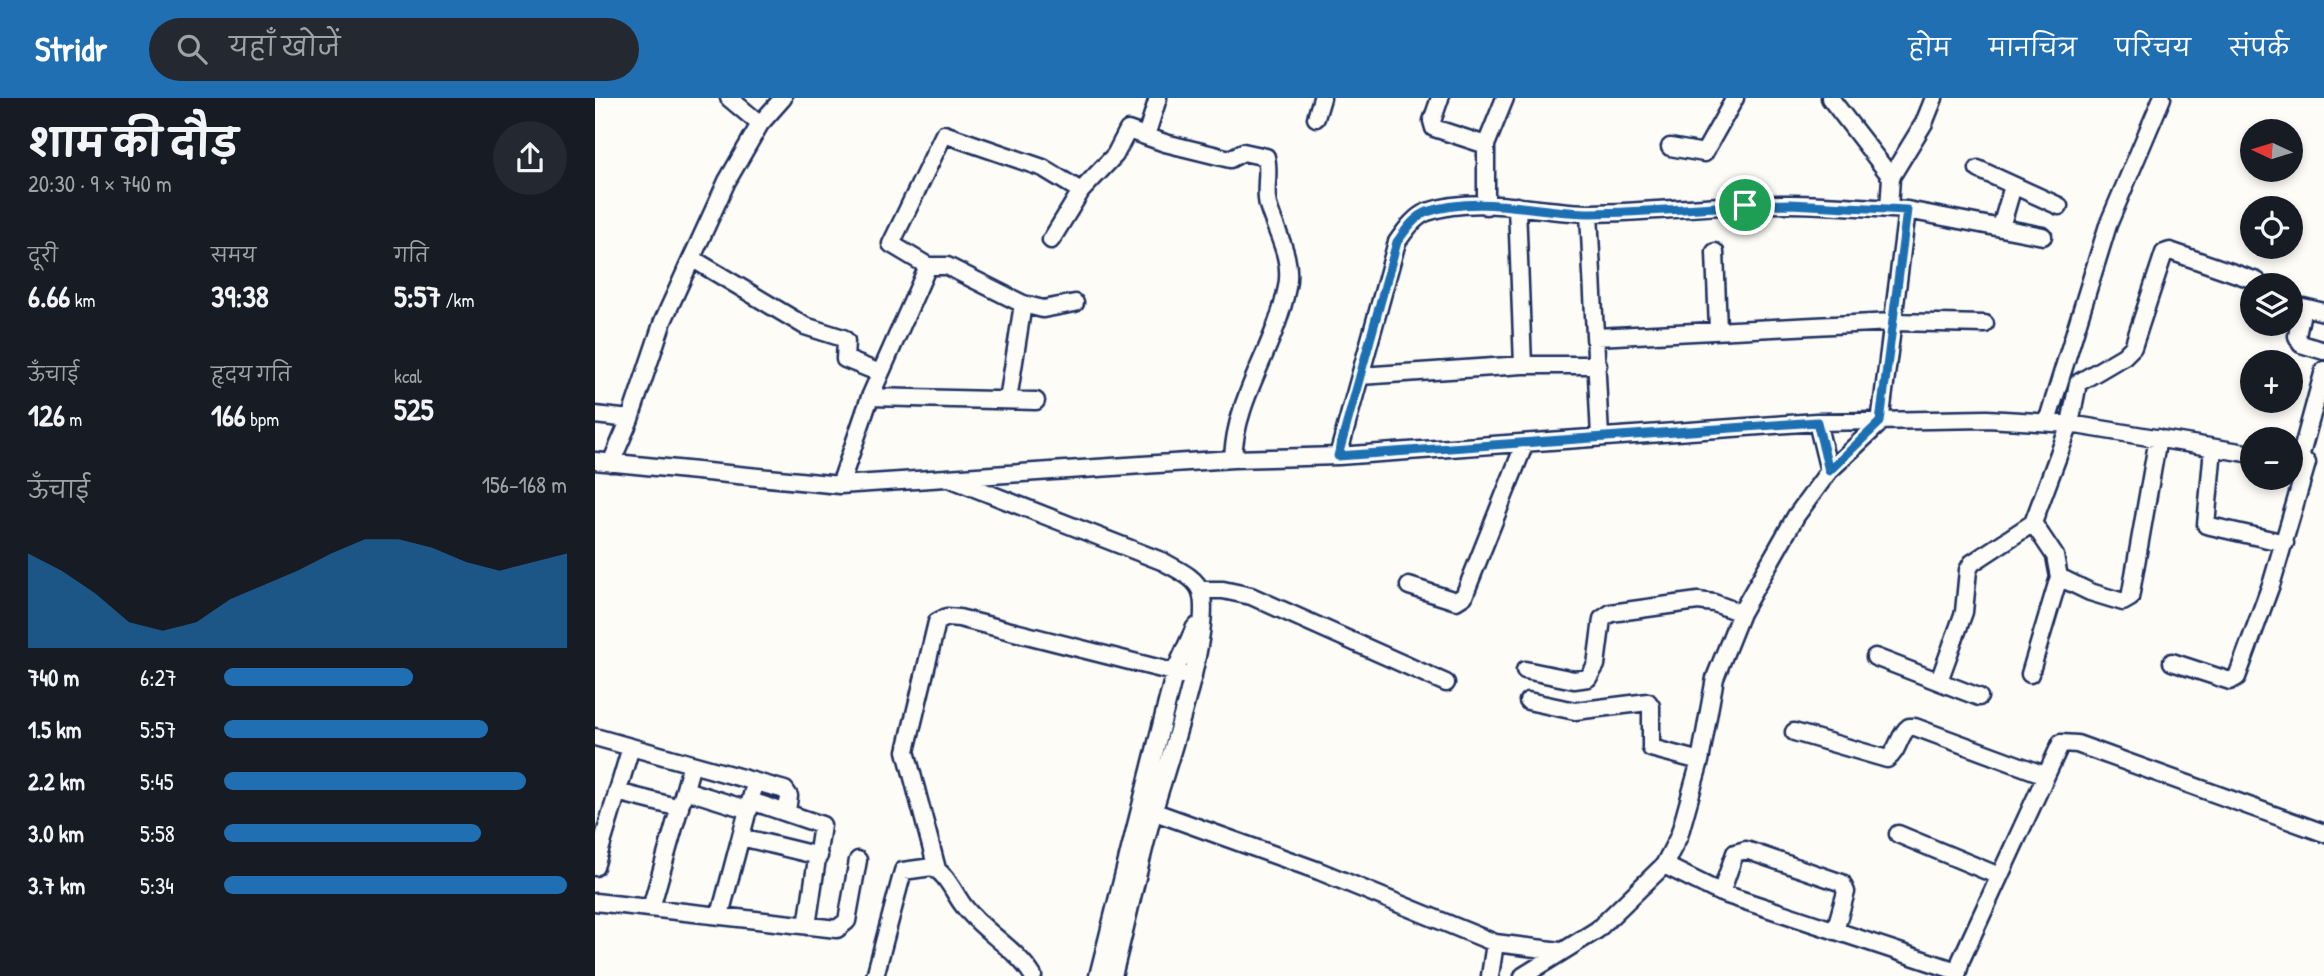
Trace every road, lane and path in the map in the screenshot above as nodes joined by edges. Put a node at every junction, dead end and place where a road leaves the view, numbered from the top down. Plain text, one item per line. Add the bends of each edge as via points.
1 (729, 98) edge
2 (783, 98) edge
3 (1159, 98) edge
4 (1322, 98) edge
5 (1440, 98) edge
6 (1505, 98) edge
7 (1735, 98) edge
8 (1830, 98) edge
9 (1934, 98) edge
10 (2162, 98) edge
11 (1316, 118) dead end
12 (760, 124) junction
13 (1146, 136) junction
14 (1486, 145) junction
15 (1670, 147) dead end
16 (1978, 169) dead end
17 (1891, 177) junction
18 (2014, 186) junction
19 (1081, 191) junction
20 (1486, 206) junction
21 (1517, 206) junction
22 (2059, 206) dead end
23 (1889, 209) junction
24 (1907, 210) junction
25 (1589, 213) junction
26 (2001, 227) junction
27 (2043, 236) dead end
28 (1051, 240) dead end
29 (1715, 252) dead end
30 (693, 259) junction
31 (928, 266) junction
32 (2240, 275) edge
33 (1075, 303) dead end
34 (1023, 304) junction
35 (2324, 312) edge
36 (1892, 322) junction
37 (1985, 324) dead end
38 (1718, 330) junction
39 (1596, 337) junction
40 (2324, 351) edge
41 (1523, 365) junction
42 (1598, 365) junction
43 (2324, 370) edge
44 (880, 373) junction
45 (1360, 376) junction
46 (870, 397) junction
47 (1008, 400) junction
48 (1036, 401) dead end
49 (595, 415) edge
50 (630, 419) junction
51 (1817, 422) junction
52 (1880, 422) junction
53 (2047, 422) junction
54 (2070, 424) junction
55 (1600, 437) junction
56 (2158, 438) junction
57 (1525, 443) junction
58 (2303, 447) edge
59 (2214, 448) junction
60 (2240, 452) edge
61 (1338, 456) junction
62 (1233, 459) junction
63 (603, 462) edge
64 (2303, 462) edge
65 (2324, 465) edge
66 (1829, 471) junction
67 (949, 478) junction
68 (840, 485) junction
69 (2294, 490) edge
70 (2032, 523) junction
71 (2285, 543) junction
72 (2059, 577) junction
73 (1409, 586) dead end
74 (1200, 590) junction
75 (1203, 609) junction
76 (1741, 613) junction
77 (1875, 657) dead end
78 (2172, 663) dead end
79 (1525, 670) dead end
80 (1175, 671) junction
81 (2030, 674) dead end
82 (1193, 677) junction
83 (1939, 681) junction
84 (1446, 683) dead end
85 (1979, 697) dead end
86 (1528, 701) dead end
87 (1794, 732) dead end
88 (595, 737) edge
89 (631, 747) junction
90 (1700, 761) junction
91 (692, 764) junction
92 (2045, 775) junction
93 (755, 782) junction
94 (685, 790) junction
95 (617, 792) junction
96 (750, 806) junction
97 (680, 808) junction
98 (1147, 810) junction
99 (787, 812) junction
100 (2324, 833) edge
101 (1898, 834) dead end
102 (741, 837) junction
103 (819, 856) junction
104 (596, 859) edge
105 (858, 860) dead end
106 (1664, 865) junction
107 (937, 869) junction
108 (1999, 876) junction
109 (1721, 893) junction
110 (595, 902) edge
111 (651, 908) junction
112 (720, 915) junction
113 (807, 926) junction
114 (1835, 931) junction
115 (1495, 943) junction
116 (1560, 951) junction
117 (1957, 974) edge
118 (875, 976) edge
119 (1033, 976) edge
120 (1098, 976) edge
121 (1113, 976) edge
122 (1490, 976) edge
123 (1523, 976) edge

1 - 12 street
2 - 12 street
3 - 13 street
4 - 11 street
5 - 14 street via 1434,128
6 - 14 street
7 - 15 street via 1704,153
8 - 17 street
9 - 17 street
10 - 53 street via 2108,225
12 - 30 street via 727,181
13 - 19 street via 1125,131 1110,161
13 - 62 street via 1230,159 1243,152 1263,155 1267,161 1268,205 1286,253 1289,277 1238,418
14 - 20 street
16 - 18 street
17 - 23 street
18 - 22 street
18 - 26 street
19 - 28 street
19 - 31 street via 1043,168 944,134 891,244
20 - 21 street
20 - 45 street via 1424,213 1409,225 1397,242
21 - 25 street
21 - 41 street
23 - 24 street
23 - 25 street via 1790,204
24 - 26 street
24 - 36 street
25 - 39 street
26 - 27 street
29 - 38 street
30 - 44 street via 805,326 843,338 845,359
30 - 50 street via 663,321
31 - 34 street via 947,266
31 - 44 street
32 - 54 street via 2170,251 2164,253 2137,340 2124,356 2078,383
33 - 34 street via 1043,309
34 - 47 street
35 - 40 street via 2303,307 2297,336 2301,344
36 - 37 street
36 - 38 street
36 - 52 street
38 - 39 street
39 - 42 street
41 - 42 street
41 - 45 street
42 - 55 street
43 - 58 street
44 - 46 street
45 - 61 street
46 - 47 street
46 - 68 street
47 - 48 street
49 - 50 street
50 - 63 street
51 - 52 street
51 - 55 street
51 - 66 street
52 - 53 street
52 - 66 street
53 - 54 street
54 - 56 street
54 - 70 street
55 - 57 street
56 - 59 street
56 - 72 street via 2130,598 2123,602
57 - 61 street
57 - 73 street via 1464,596 1456,601
59 - 60 street
59 - 71 street via 2206,525
61 - 62 street
62 - 67 street
63 - 68 street
64 - 65 street
66 - 76 street via 1796,516
67 - 68 street
67 - 74 street via 1164,562 1188,576
69 - 71 street
70 - 72 street via 2055,556
70 - 83 street via 1972,564 1964,612
71 - 78 street via 2234,680
72 - 81 street
74 - 75 street
74 - 84 street via 1251,596
75 - 80 street
75 - 82 street
76 - 79 street via 1698,601 1611,613 1602,619 1596,665 1588,678 1574,680
76 - 90 street via 1715,678
77 - 83 street
80 - 82 street
80 - 98 street
80 - 107 street via 959,618 937,622 906,751
82 - 98 street
83 - 85 street
86 - 90 street via 1576,711 1648,702 1651,748
87 - 92 street via 1887,759 1903,731 1915,727
88 - 89 street
89 - 91 street
89 - 95 street
90 - 106 street via 1679,836
91 - 93 street
91 - 94 street
92 - 100 street via 2056,749 2069,743
92 - 108 street
93 - 96 street
93 - 99 street via 789,793
94 - 96 street
94 - 97 street
95 - 97 street
95 - 104 street
96 - 99 street
96 - 102 street
97 - 111 street
98 - 115 street via 1319,871
98 - 120 street
98 - 121 street
99 - 103 street via 822,825
101 - 108 street
102 - 103 street
102 - 112 street
103 - 113 street
105 - 113 street via 847,921 837,929
106 - 109 street
106 - 116 street via 1597,930
107 - 118 street via 903,871
107 - 119 street via 969,913
108 - 117 street
109 - 114 street
109 - 114 street via 1735,853 1746,850 1842,883 1846,892
110 - 111 street
111 - 112 street
112 - 113 street
114 - 117 street
115 - 116 street
115 - 122 street
116 - 123 street

